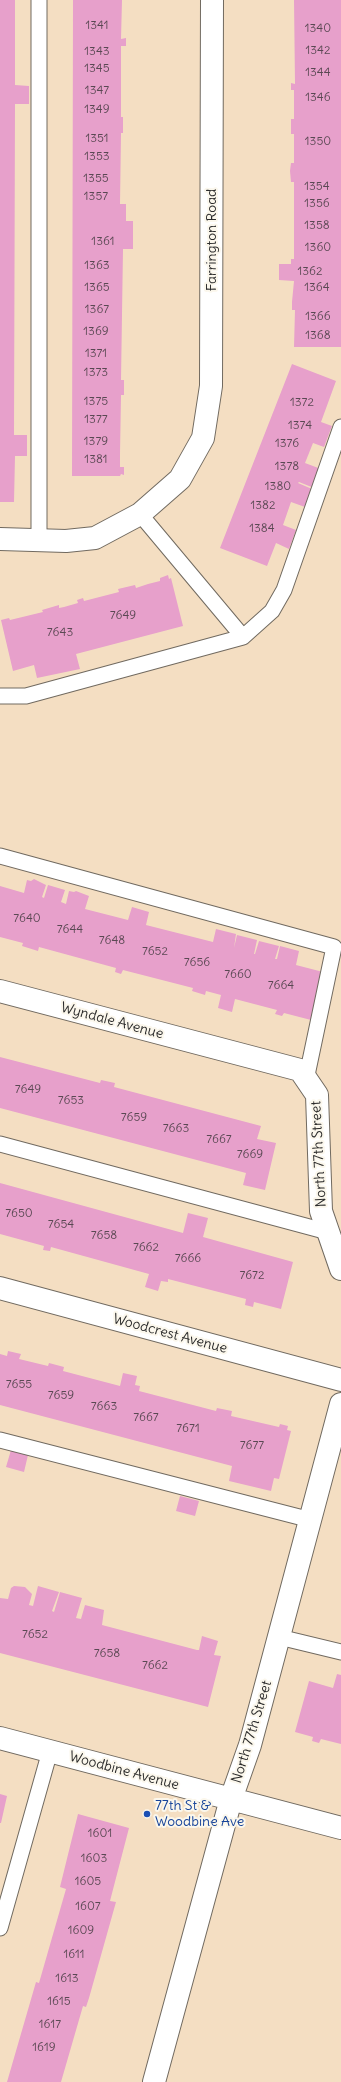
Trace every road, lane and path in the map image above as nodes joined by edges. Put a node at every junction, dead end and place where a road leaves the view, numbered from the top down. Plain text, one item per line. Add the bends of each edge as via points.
1 (39, 0) edge
2 (212, 0) edge
3 (341, 427) edge
4 (140, 514) junction
5 (0, 539) edge
6 (39, 540) junction
7 (243, 637) junction
8 (0, 696) edge
9 (0, 856) edge
10 (0, 992) edge
11 (225, 1050) joint
12 (306, 1080) junction
13 (0, 1144) edge
14 (328, 1232) junction
15 (341, 1269) edge
16 (0, 1288) edge
17 (341, 1380) edge
18 (341, 1404) edge
19 (0, 1440) edge
20 (310, 1520) junction
21 (279, 1637) junction
22 (341, 1652) edge
23 (0, 1738) edge
24 (50, 1751) junction
25 (231, 1799) junction
26 (341, 1828) edge
27 (0, 1928) edge
28 (154, 2082) edge

1 - 6 lane
2 - 4 street, Farrington Road via 211,386 203,438 184,474
3 - 7 lane via 284,590 272,611
4 - 6 street, Farrington Road via 95,538
4 - 7 lane
5 - 6 street, Farrington Road
7 - 8 lane via 26,696
9 - 12 lane via 334,947
10 - 11 street, Wyndale Avenue
11 - 12 street, North 77th Street via 300,1070
12 - 14 street, North 77th Street via 317,1096 321,1211
13 - 14 lane
14 - 15 street, North 77th Street
16 - 17 street, Woodcrest Avenue
18 - 20 street, North 77th Street
19 - 20 lane
20 - 21 street, North 77th Street
21 - 22 lane
21 - 25 street, North 77th Street via 250,1745
23 - 24 street, Woodbine Avenue
24 - 25 street, Woodbine Avenue
24 - 27 lane
25 - 26 street, Woodbine Avenue
25 - 28 street, North 77th Street

